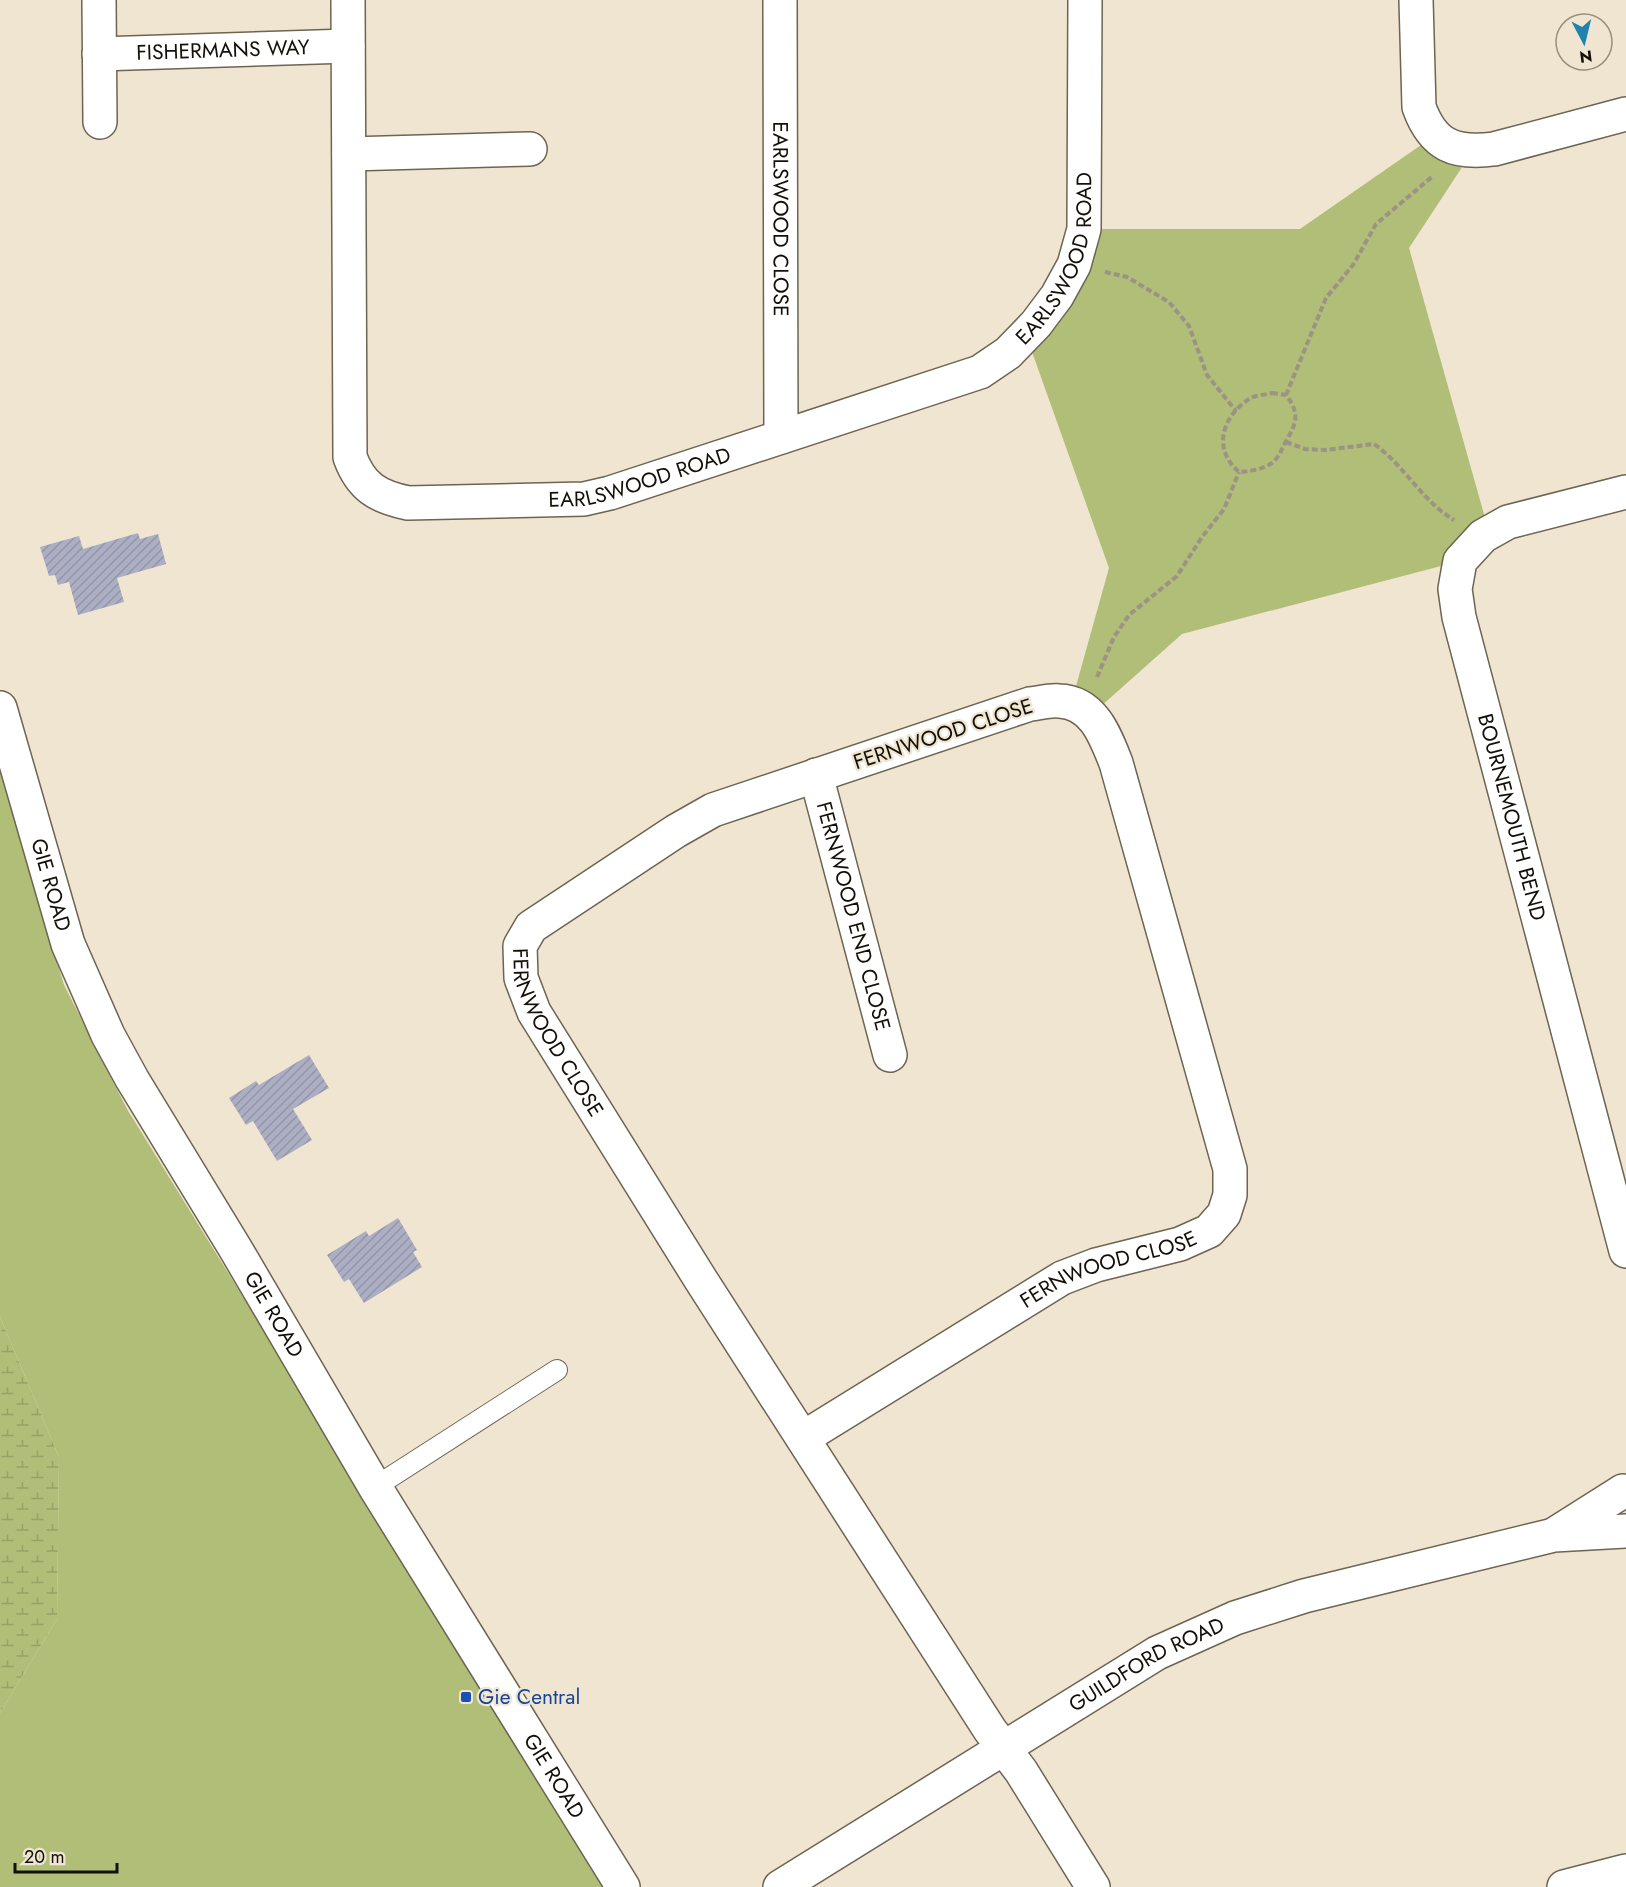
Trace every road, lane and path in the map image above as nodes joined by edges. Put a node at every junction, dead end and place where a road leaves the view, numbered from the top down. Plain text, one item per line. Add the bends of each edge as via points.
1 (99, 0) edge
2 (348, 0) edge
3 (780, 0) edge
4 (1085, 0) edge
5 (1416, 0) edge
6 (348, 46) junction
7 (99, 54) junction
8 (1626, 114) edge
9 (100, 122) dead end
10 (1452, 148) junction
11 (530, 149) dead end
12 (349, 154) junction
13 (1074, 265) junction
14 (1286, 395) junction
15 (1236, 411) junction
16 (781, 437) junction
17 (1286, 442) junction
18 (1239, 472) junction
19 (1626, 492) edge
20 (1483, 536) junction
21 (1084, 707) junction
22 (0, 708) edge
23 (816, 775) junction
24 (890, 1055) dead end
25 (1626, 1251) edge
26 (557, 1370) dead end
27 (803, 1438) junction
28 (375, 1487) junction
29 (1625, 1496) edge
30 (1626, 1531) edge
31 (1554, 1535) junction
32 (1004, 1748) junction
33 (1626, 1871) edge
34 (623, 1887) edge
35 (780, 1887) edge
36 (1093, 1887) edge
37 (1564, 1887) edge

1 - 7 street
2 - 6 street, EARLSWOOD ROAD
3 - 16 street, EARLSWOOD CLOSE
4 - 13 street, EARLSWOOD ROAD via 1084,229
5 - 10 street via 1419,107 1434,136
6 - 7 street, FISHERMANS WAY
6 - 12 street, EARLSWOOD ROAD
7 - 9 street
8 - 10 street via 1494,149 1472,152
10 - 14 path via 1432,176 1376,224 1353,265 1326,298
11 - 12 street
12 - 16 street, EARLSWOOD ROAD via 350,457 356,473 370,489 387,499 408,503 584,499
13 - 15 path via 1127,277 1169,302 1189,326 1207,375
13 - 16 street, EARLSWOOD ROAD via 1036,324 1008,353 980,372
14 - 15 path via 1272,393 1251,398
14 - 17 path via 1296,419
15 - 18 path via 1224,427 1223,436 1225,452
17 - 18 path via 1270,464
17 - 20 path via 1305,449 1325,450 1374,444 1448,516
18 - 21 path via 1224,509 1177,576 1129,615 1114,637
19 - 20 street, BOURNEMOUTH BEND via 1508,522
20 - 25 street, BOURNEMOUTH BEND via 1460,561 1455,589 1459,617
21 - 23 street, FERNWOOD CLOSE via 1059,700 1030,704
21 - 27 street, FERNWOOD CLOSE via 1103,730 1116,763 1230,1169 1230,1195 1224,1214 1209,1231 1180,1244 1096,1265 1062,1278
22 - 28 street, GIE ROAD via 68,944 108,1035
23 - 24 street, FERNWOOD END CLOSE
23 - 27 street, FERNWOOD CLOSE via 713,810 676,831 531,927 520,946 521,978 534,1012
26 - 28 lane
27 - 32 street, FERNWOOD CLOSE
28 - 34 street, GIE ROAD
29 - 31 street, GUILDFORD ROAD
30 - 31 street, GUILDFORD ROAD
31 - 32 street, GUILDFORD ROAD via 1304,1596 1235,1618 1157,1653
32 - 35 street, GUILDFORD ROAD
32 - 36 street, FERNWOOD CLOSE
33 - 37 street

